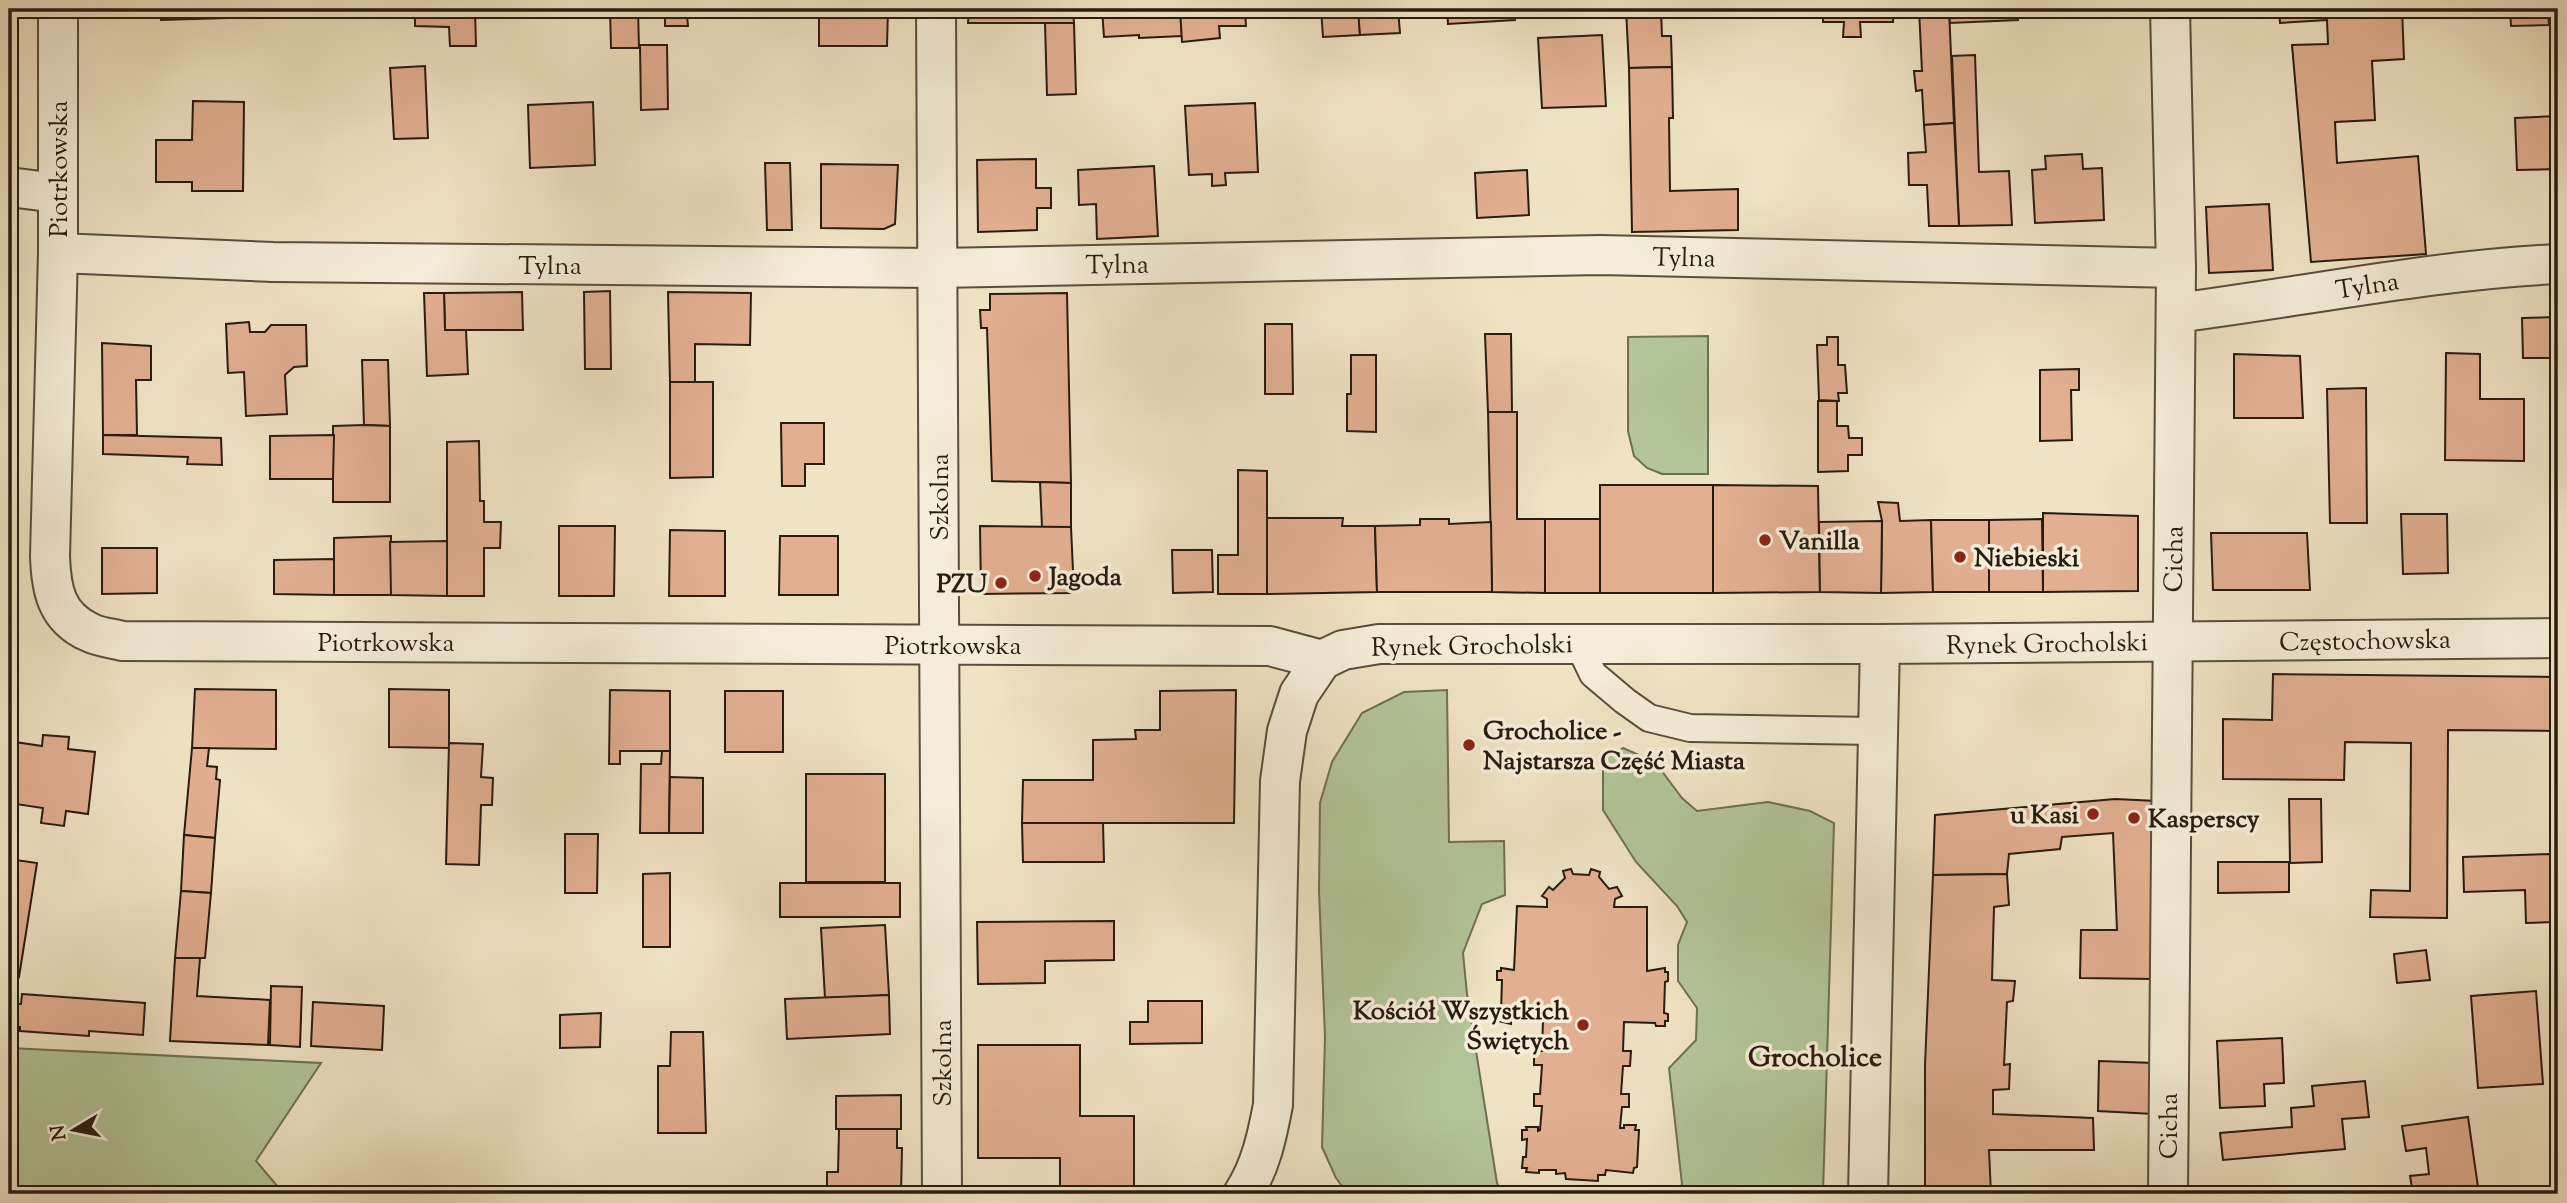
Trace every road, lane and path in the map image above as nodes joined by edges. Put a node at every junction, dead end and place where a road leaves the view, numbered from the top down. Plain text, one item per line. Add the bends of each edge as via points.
1 (58, 9) edge
2 (936, 9) edge
3 (2170, 9) edge
4 (9, 187) edge
5 (57, 193) junction
6 (58, 253) junction
7 (2558, 264) edge
8 (938, 268) junction
9 (2176, 268) junction
10 (2176, 313) junction
11 (2558, 638) edge
12 (2171, 642) junction
13 (1578, 643) junction
14 (1880, 644) junction
15 (940, 646) junction
16 (1322, 660) junction
17 (1877, 731) junction
18 (942, 1194) edge
19 (1243, 1194) edge
20 (1868, 1194) edge
21 (2168, 1194) edge

1 - 5 street, Piotrkowska
2 - 8 street, Szkolna
3 - 9 street, Cicha
4 - 5 street
5 - 6 street, Piotrkowska
6 - 8 street, Tylna via 273,262
6 - 15 street, Piotrkowska via 51,585 62,611 88,632 122,641
7 - 10 street, Tylna via 2394,280
8 - 9 street, Tylna via 1600,255
8 - 15 street, Szkolna
9 - 10 street, Cicha
10 - 12 street, Cicha
11 - 12 street, Częstochowska
12 - 14 street, Rynek Grocholski
12 - 21 street, Cicha
13 - 14 street, Rynek Grocholski
13 - 16 street, Rynek Grocholski via 1379,645 1343,650
13 - 17 lane via 1593,674 1649,718 1690,728
14 - 17 street
15 - 16 street, Piotrkowska via 1270,646
15 - 18 street, Szkolna
16 - 19 street via 1299,694 1285,744 1280,781 1273,1105 1266,1143
17 - 20 street

